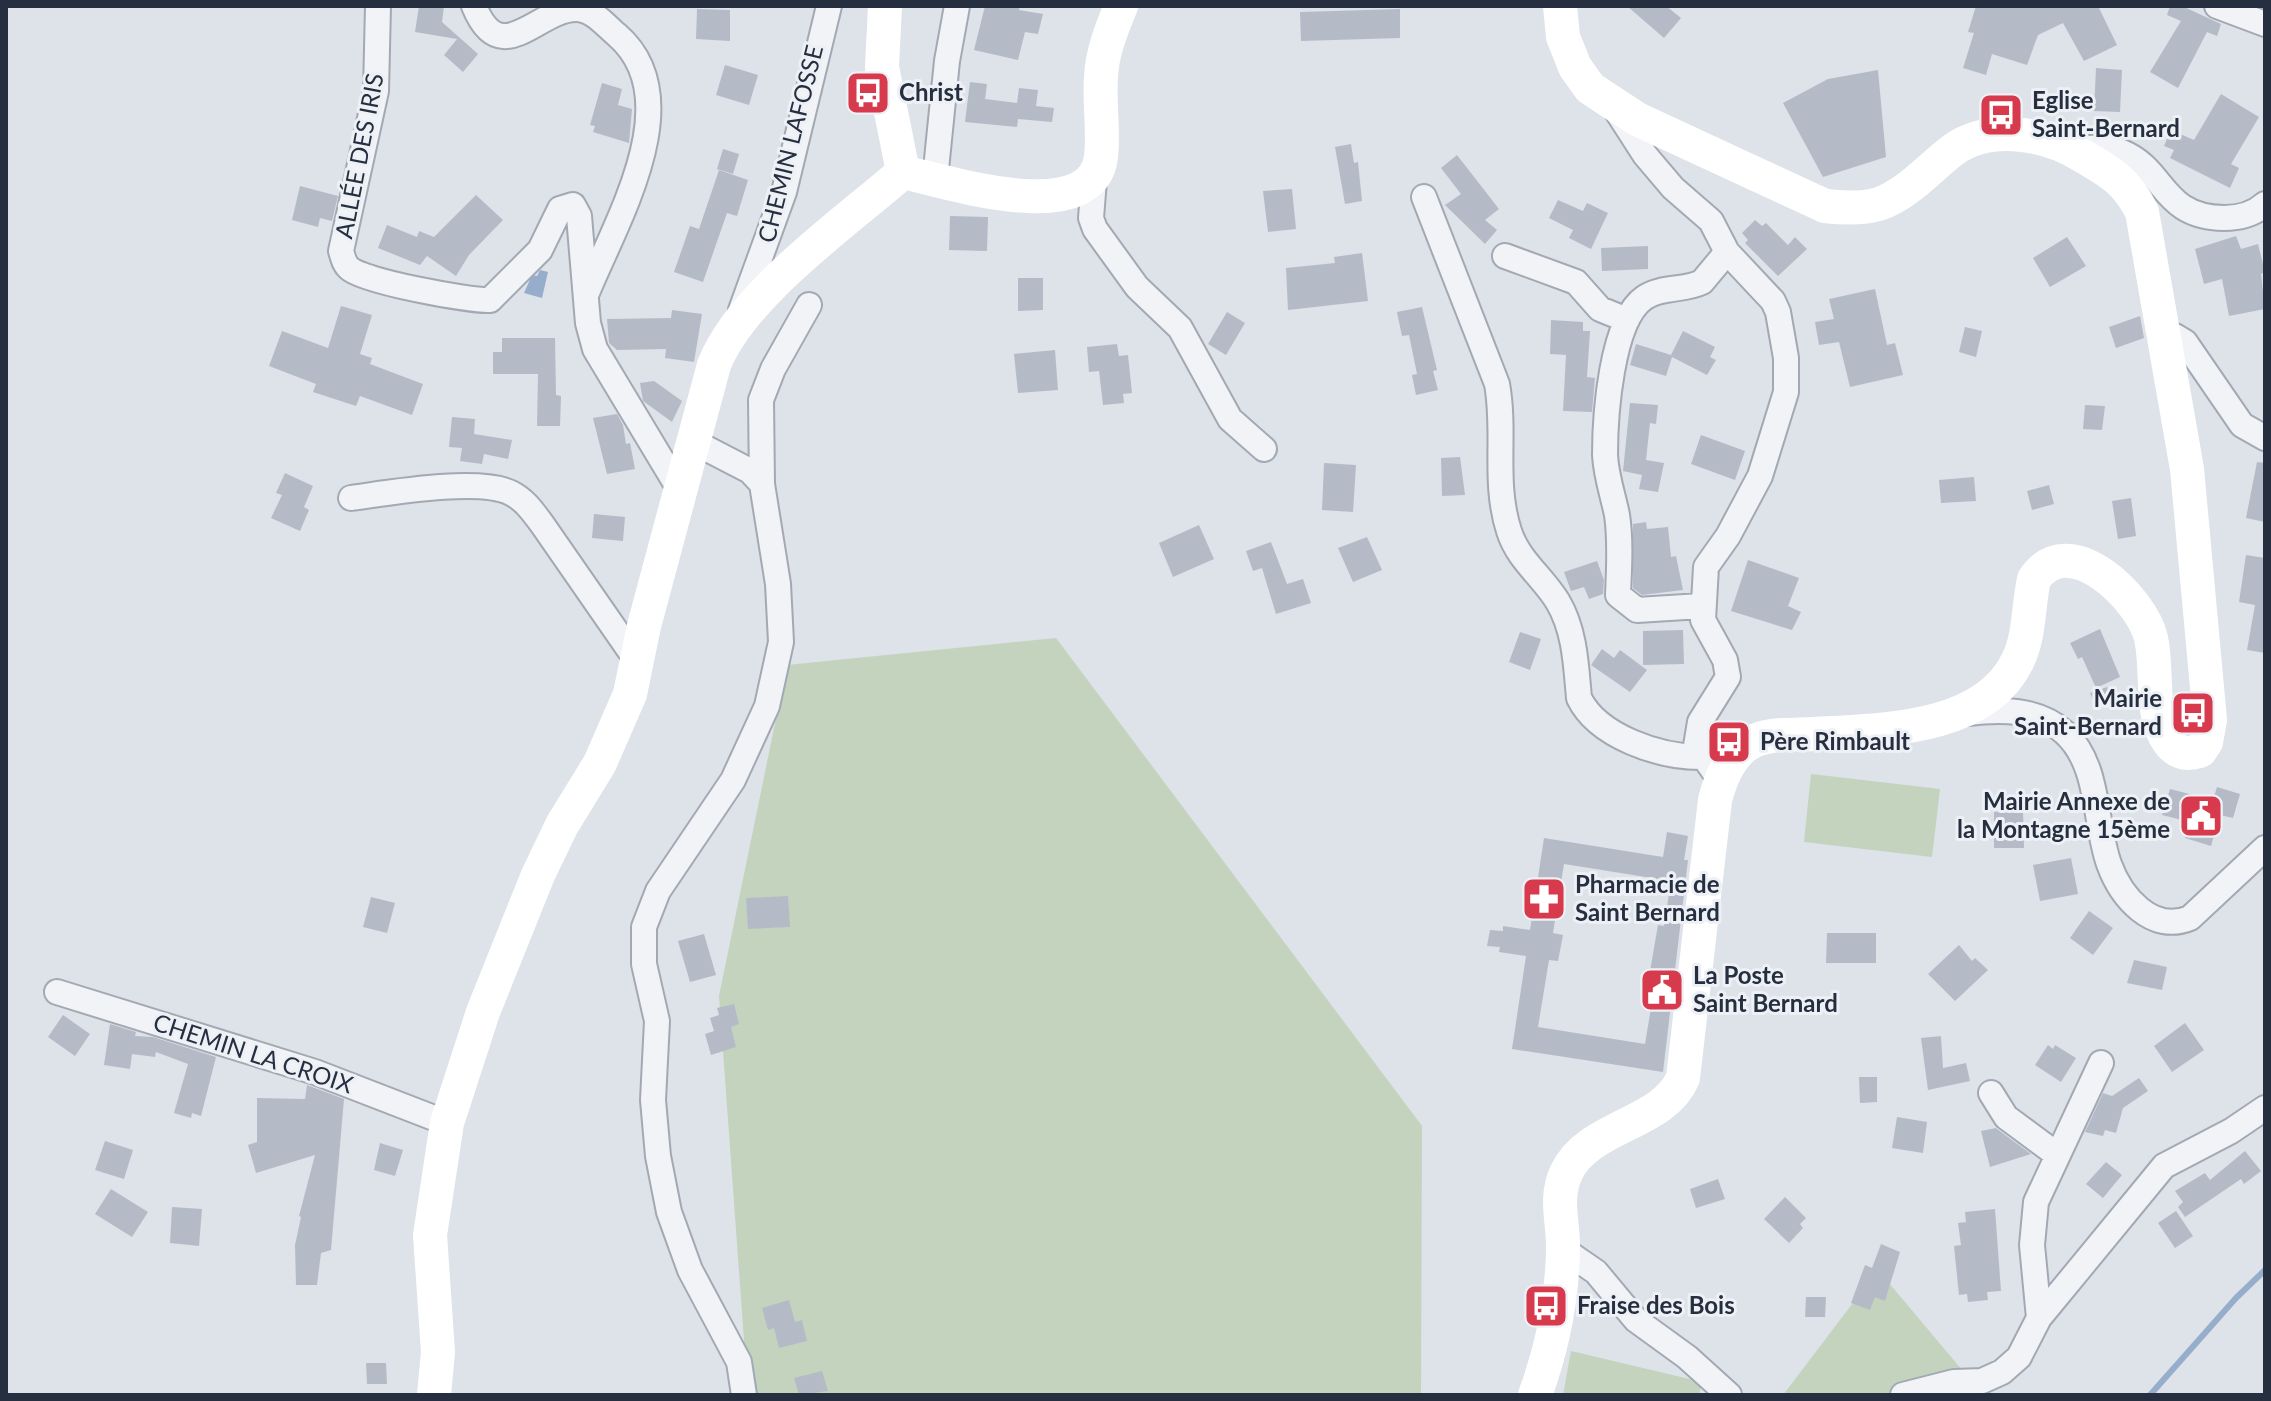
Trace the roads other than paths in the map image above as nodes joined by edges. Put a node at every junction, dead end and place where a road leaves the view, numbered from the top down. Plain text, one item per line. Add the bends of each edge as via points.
1 (378, 6) edge
2 (474, 6) edge
3 (829, 6) edge
4 (885, 6) edge
5 (957, 6) edge
6 (1121, 6) edge
7 (1560, 6) edge
8 (2217, 6) edge
9 (2265, 24) edge
10 (1612, 104) junction
11 (2072, 150) junction
12 (919, 176) junction
13 (1094, 180) junction
14 (1424, 197) dead end
15 (2265, 204) edge
16 (1727, 252) junction
17 (1505, 256) dead end
18 (585, 297) junction
19 (809, 305) dead end
20 (1627, 320) junction
21 (735, 326) junction
22 (2165, 337) junction
23 (2265, 438) edge
24 (694, 442) junction
25 (1264, 449) dead end
26 (762, 484) junction
27 (681, 492) junction
28 (351, 498) dead end
29 (1701, 606) junction
30 (637, 661) junction
31 (1956, 714) junction
32 (1710, 768) junction
33 (2265, 848) edge
34 (57, 992) dead end
35 (2101, 1063) dead end
36 (1991, 1093) dead end
37 (2265, 1108) edge
38 (447, 1123) junction
39 (2056, 1154) junction
40 (1564, 1250) junction
41 (2039, 1318) junction
42 (434, 1395) edge
43 (744, 1395) edge
44 (1535, 1395) edge
45 (1729, 1395) edge
46 (1903, 1395) edge

1 - 18 street, ALLÉE DES IRIS via 376,91 341,251 350,270 490,300 540,250 560,209 573,205 579,216
2 - 18 street via 481,23 503,35 567,11 583,11 635,53 651,102 647,137
3 - 21 street, CHEMIN LAFOSSE via 784,192
4 - 12 street via 882,67
5 - 12 street
6 - 13 street via 1101,74 1101,157
7 - 10 street via 1563,37 1575,67 1590,88
8 - 9 street
10 - 11 street via 1825,206 1843,208 1879,204 1901,194 1955,148 1974,139 2021,135
10 - 16 street via 1664,177 1711,221
11 - 15 street via 2121,151 2177,205 2193,213 2230,218 2249,215
11 - 22 street via 2129,186 2142,212
12 - 13 street via 1033,196 1076,192
12 - 21 street via 776,283
13 - 25 street via 1095,229 1137,287 1180,328 1230,419
14 - 32 street via 1497,384 1500,502 1510,535 1568,624 1579,698 1591,717 1623,736
16 - 20 street via 1702,282 1654,293 1636,305
16 - 29 street via 1778,312 1788,378 1760,476 1706,567
17 - 20 street via 1576,282 1600,309
18 - 27 street, ALLÉE DES IRIS via 595,349
19 - 26 street via 761,400
20 - 29 street via 1614,370 1605,453 1618,527 1618,595 1637,610
21 - 24 street via 714,365
22 - 23 street via 2185,342 2242,425
22 - 31 street via 2187,469 2210,720 2206,742 2191,754 2171,746 2163,732 2150,638 2142,617 2091,565 2077,562 2058,561 2040,570 2018,662 1997,691
24 - 26 street via 750,471
24 - 27 street
26 - 43 street via 781,642 767,706 733,780 658,891 644,927 644,964 657,1021 654,1114 666,1198 690,1270 739,1362
27 - 30 street
28 - 30 street via 440,486 509,492 527,504
29 - 32 street via 1708,633 1728,669 1720,694 1698,729 1696,746
30 - 38 street via 615,731 538,875 483,1012
31 - 32 street via 1870,731 1770,736
31 - 33 street via 2001,709 2040,717 2065,733 2080,753 2093,791 2109,865 2126,897 2147,916 2177,924 2190,918
32 - 40 street via 1683,1078 1668,1099 1584,1150 1567,1170 1559,1195
34 - 38 street, CHEMIN LA CROIX via 315,1072
35 - 39 street
36 - 39 street via 2006,1117
37 - 41 street via 2164,1166
38 - 42 street via 430,1235 438,1352
39 - 41 street via 2036,1202 2032,1245
40 - 44 street via 1551,1345
40 - 45 street via 1596,1272 1636,1320
41 - 46 street via 2019,1357 2002,1372 1982,1381

